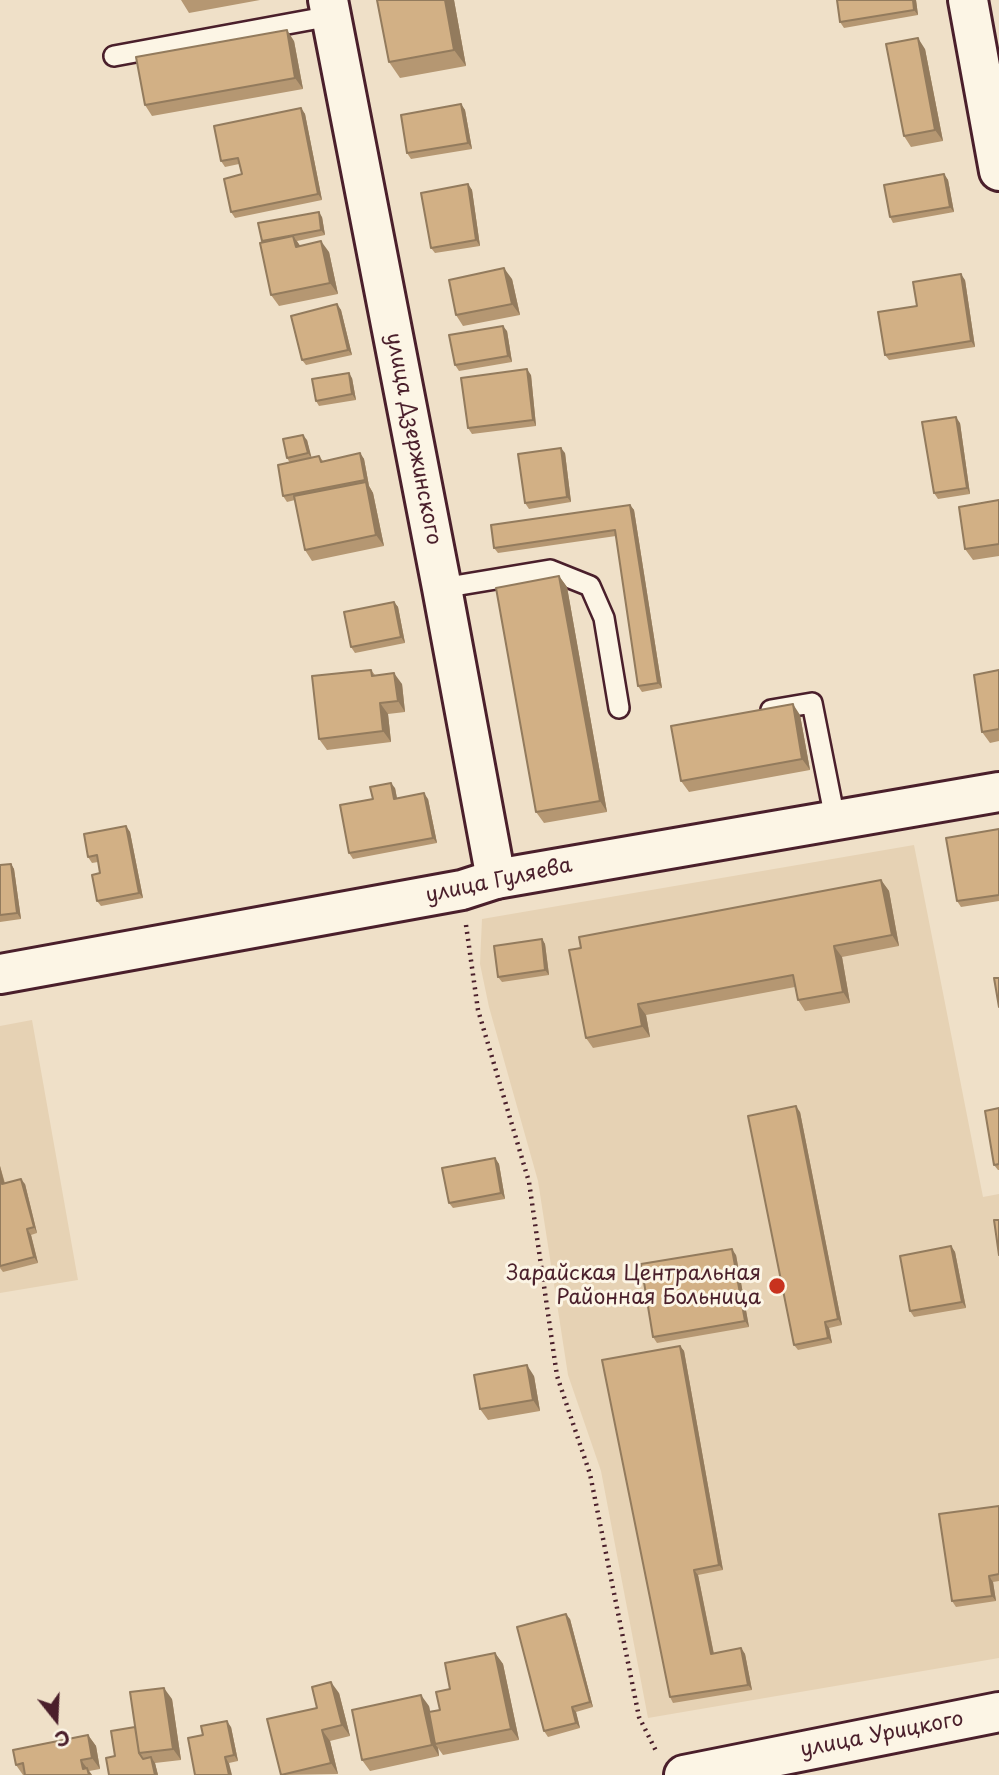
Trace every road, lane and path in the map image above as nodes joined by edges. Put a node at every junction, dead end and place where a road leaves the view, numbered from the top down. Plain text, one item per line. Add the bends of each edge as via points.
1 (968, 0) edge
2 (330, 8) edge
3 (114, 56) dead end
4 (999, 171) edge
5 (442, 588) junction
6 (619, 708) dead end
7 (751, 714) edge
8 (999, 792) edge
9 (835, 819) junction
10 (479, 885) junction
11 (0, 974) edge
12 (999, 1712) edge
13 (673, 1769) edge

1 - 4 street
2 - 3 lane
2 - 5 street, улица Дзержинского
5 - 6 lane via 550,570 590,586 604,618
5 - 10 street, улица Дзержинского
7 - 9 lane via 812,703
8 - 9 street, улица Гуляева
9 - 10 street, улица Гуляева
10 - 11 street, улица Гуляева
10 - 13 path via 470,963 478,1010 529,1182 557,1376 590,1474 639,1717
12 - 13 street, улица Урицкого

